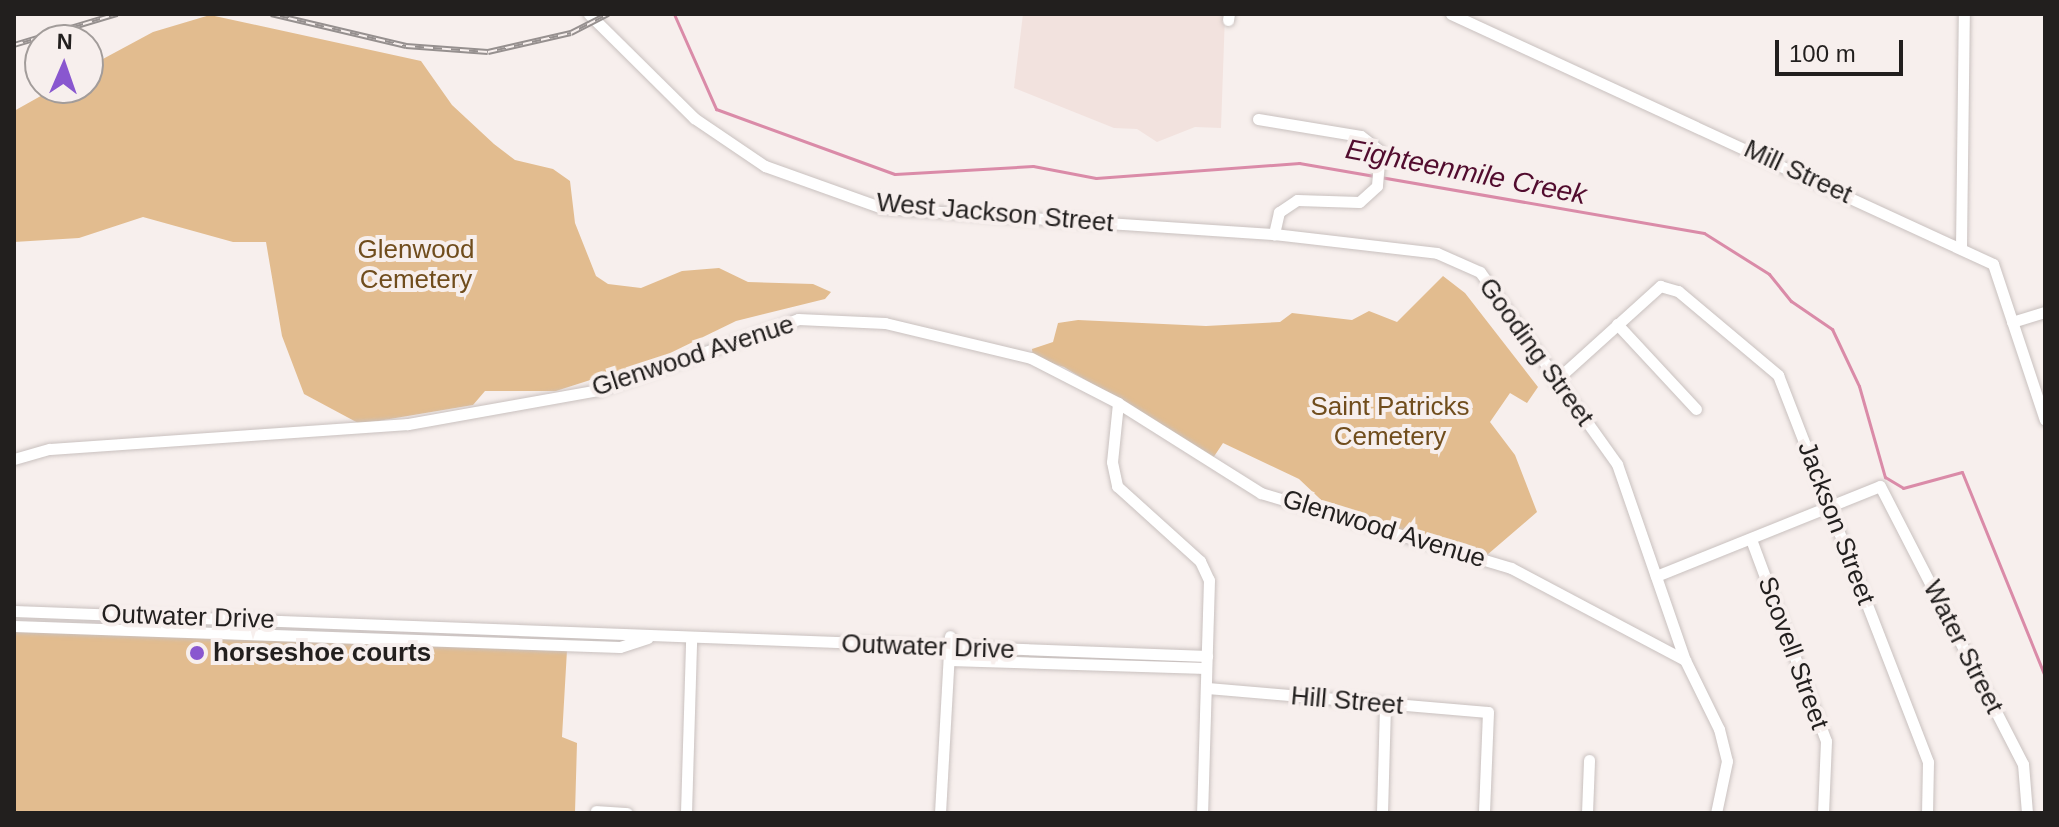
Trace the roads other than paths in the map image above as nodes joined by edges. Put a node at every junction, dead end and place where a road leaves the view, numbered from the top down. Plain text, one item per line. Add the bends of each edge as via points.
1 (589, 14) edge
2 (1451, 14) edge
3 (1964, 14) edge
4 (1258, 119) dead end
5 (1274, 234) junction
6 (1961, 247) junction
7 (2045, 312) edge
8 (2012, 322) junction
9 (1617, 324) junction
10 (1555, 381) junction
11 (1118, 403) junction
12 (1696, 409) dead end
13 (2045, 420) edge
14 (14, 459) edge
15 (1831, 510) junction
16 (1752, 542) junction
17 (1656, 576) junction
18 (14, 611) edge
19 (14, 626) edge
20 (648, 638) junction
21 (691, 640) junction
22 (950, 648) junction
23 (1685, 660) junction
24 (1207, 662) junction
25 (1207, 688) junction
26 (1385, 704) junction
27 (1589, 760) dead end
28 (596, 811) dead end
29 (627, 813) edge
30 (686, 813) edge
31 (940, 813) edge
32 (1202, 813) edge
33 (1382, 813) edge
34 (1484, 813) edge
35 (1587, 813) edge
36 (1716, 813) edge
37 (1823, 813) edge
38 (1927, 813) edge
39 (2027, 813) edge

1 - 5 street, West Jackson Street via 694,118 765,166 882,208
2 - 6 street, Mill Street
3 - 6 street
4 - 5 street via 1361,136 1380,151 1379,180 1359,202 1297,200 1279,212
5 - 10 street, Gooding Street via 1437,253 1480,272
6 - 8 street, Mill Street via 1993,264
7 - 8 street
8 - 13 street, Mill Street
9 - 10 street
9 - 12 street
9 - 15 street, Jackson Street via 1660,286 1678,291 1778,375
10 - 17 street, Gooding Street via 1617,464
11 - 14 street, Glenwood Avenue via 1031,358 961,349 885,323 798,319 632,380 533,402 408,424 50,449
11 - 23 street, Glenwood Avenue via 1261,493 1511,568
11 - 24 street via 1112,453 1117,486 1207,572
15 - 16 street
15 - 38 street, Jackson Street via 1928,762
15 - 39 street, Water Street via 1880,486 2023,764
16 - 17 street
16 - 37 street, Scovell Street via 1826,741
17 - 23 street, Gooding Street
18 - 20 street, Outwater Drive via 624,631
19 - 20 street, Outwater Drive via 620,647
20 - 21 street, Outwater Drive
21 - 22 street, Outwater Drive
21 - 30 street
22 - 24 street, Outwater Drive
22 - 31 street
23 - 36 street, Gooding Street via 1727,761
24 - 25 street
25 - 26 street, Hill Street
25 - 32 street
26 - 33 street
26 - 34 street, Hill Street via 1488,712
27 - 35 street
28 - 29 street

